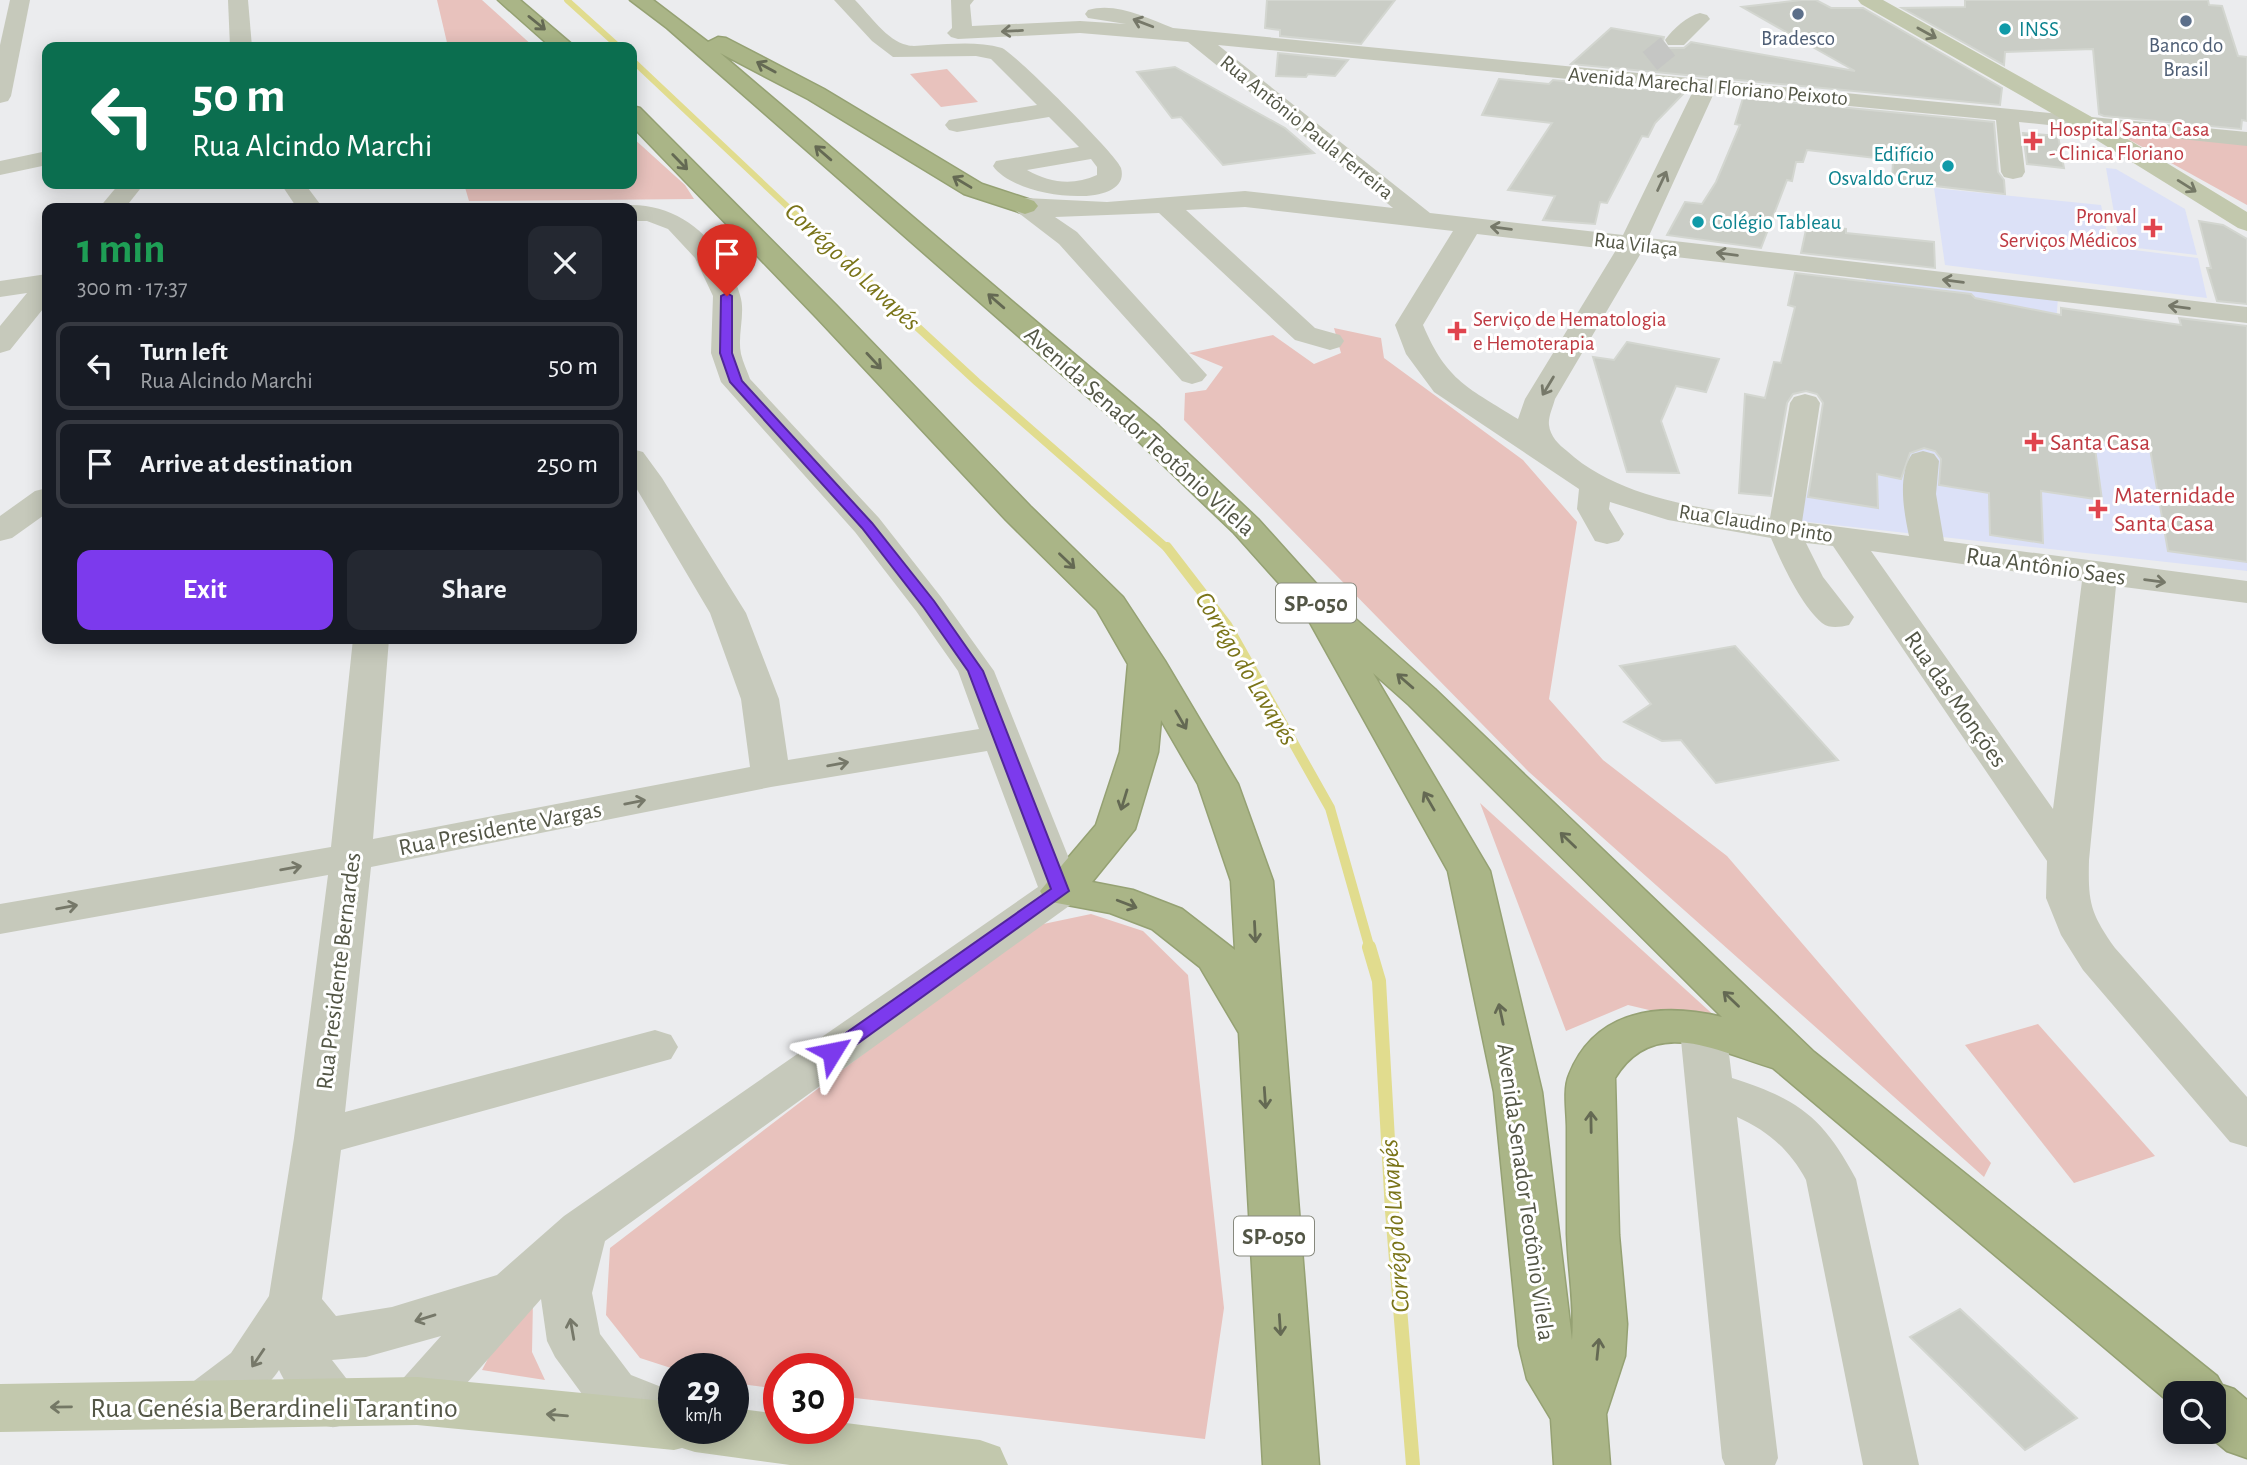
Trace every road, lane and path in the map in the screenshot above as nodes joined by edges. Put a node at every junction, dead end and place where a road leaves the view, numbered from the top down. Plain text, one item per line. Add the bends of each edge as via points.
1 (20, 0) edge
2 (238, 0) edge
3 (508, 0) edge
4 (640, 0) edge
5 (844, 0) edge
6 (964, 0) edge
7 (1868, 0) edge
8 (1085, 14) edge
9 (1700, 19) dead end
10 (674, 24) junction
11 (965, 33) junction
12 (1181, 35) junction
13 (879, 37) junction
14 (1676, 40) tunnel mouth
15 (240, 42) edge
16 (558, 42) edge
17 (1650, 61) tunnel mouth
18 (1631, 78) junction
19 (1706, 86) junction
20 (1, 89) edge
21 (1053, 109) junction
22 (2007, 114) junction
23 (637, 119) edge
24 (2082, 121) junction
25 (957, 125) dead end
26 (2247, 139) edge
27 (1097, 151) dead end
28 (42, 159) edge
29 (0, 168) edge
30 (2013, 173) dead end
31 (128, 189) edge
32 (116, 203) edge
33 (1164, 204) junction
34 (1025, 206) junction
35 (637, 210) edge
36 (1093, 211) junction
37 (1421, 218) junction
38 (2247, 223) edge
39 (1470, 224) junction
40 (1068, 238) junction
41 (1633, 243) junction
42 (42, 285) edge
43 (0, 289) edge
44 (42, 290) edge
45 (2247, 315) edge
46 (1330, 341) dead end
47 (0, 344) edge
48 (1192, 375) dead end
49 (1805, 403) dead end
50 (1552, 455) junction
51 (1923, 461) dead end
52 (637, 466) edge
53 (1596, 483) junction
54 (42, 502) edge
55 (0, 531) edge
56 (1784, 531) junction
57 (1607, 534) dead end
58 (1844, 537) junction
59 (1929, 549) junction
60 (2100, 574) junction
61 (2247, 592) edge
62 (1318, 606) junction
63 (1836, 617) dead end
64 (371, 644) edge
65 (1147, 661) junction
66 (1000, 737) junction
67 (771, 775) junction
68 (351, 857) junction
69 (2067, 860) junction
70 (1060, 891) junction
71 (0, 919) edge
72 (1260, 1030) junction
73 (1703, 1030) junction
74 (655, 1047) dead end
75 (1797, 1064) junction
76 (1708, 1088) junction
77 (2247, 1129) edge
78 (318, 1138) junction
79 (582, 1230) junction
80 (513, 1291) junction
81 (295, 1301) junction
82 (2183, 1381) edge
83 (417, 1401) junction
84 (206, 1404) junction
85 (333, 1404) junction
86 (1, 1408) edge
87 (658, 1411) edge
88 (2226, 1416) edge
89 (658, 1424) edge
90 (749, 1434) edge
91 (2247, 1434) edge
92 (1580, 1439) edge
93 (1288, 1457) edge
94 (1750, 1458) dead end
95 (980, 1465) edge
96 (1891, 1465) edge

1 - 20 street
2 - 15 street
3 -> 16 highway
4 - 10 highway, Avenida Senador Teotônio Vilela / SP-050
5 - 13 street
6 - 11 street via 960,2
7 -> 24 main road
8 -> 11 street, Avenida Marechal Floriano Peixoto
8 - 12 street, Avenida Marechal Floriano Peixoto
9 - 14 street
34 -> 10 highway via 974,189 743,54
62 -> 10 highway, Avenida Senador Teotônio Vilela / SP-050 via 1246,526 1148,433
11 - 13 street, Avenida Marechal Floriano Peixoto
12 - 18 street, Avenida Marechal Floriano Peixoto
12 - 37 street, Rua Antônio Paula Ferreira
13 - 21 street via 901,52 976,50 998,54
17 - 18 street
18 - 19 street, Avenida Marechal Floriano Peixoto
19 - 22 street, Avenida Marechal Floriano Peixoto
41 -> 19 street, Rua Claudino Pinto
21 - 25 street
21 - 27 street
22 - 24 street, Avenida Marechal Floriano Peixoto
22 - 30 street
23 -> 65 highway, SP-050 via 1111,604
24 - 26 street, Avenida Marechal Floriano Peixoto
24 -> 38 main road
28 - 29 street
31 - 32 street
33 - 36 street, Rua Vilaça
33 - 37 street, Rua Vilaça via 1245,199
33 - 46 street via 1305,334
34 - 36 street, Rua Vilaça
34 - 40 street
35 - 66 street via 677,224 707,255 727,296 726,353 736,382 867,526 929,604 976,671
36 - 40 street
37 - 39 street, Rua Vilaça
41 -> 39 street, Rua Vilaça
39 - 50 street via 1409,326 1421,354 1445,386
40 - 48 street
45 -> 41 street, Rua Vilaça
41 -> 50 street, Rua Claudino Pinto via 1540,399 1533,424
42 - 43 street
44 - 47 street
49 - 56 street
50 - 53 street, Rua Claudino Pinto
51 - 59 street via 1920,515
52 - 67 street via 728,613 760,699
53 - 56 street, Rua Claudino Pinto via 1690,515
53 - 57 street via 1593,509
54 - 55 street
56 - 58 street, Rua Claudino Pinto
56 - 63 street via 1807,579
58 - 59 street, Rua Antônio Saes
58 - 69 street, Rua das Monções
59 - 60 street, Rua Antônio Saes
60 -> 61 street, Rua Antônio Saes
60 - 69 street
75 -> 62 highway via 1422,697
92 -> 62 highway, Avenida Senador Teotônio Vilela / SP-050 via 1554,1379 1546,1346 1518,1092 1469,871
64 - 68 street, Rua Presidente Bernardes
65 -> 70 highway via 1139,752 1115,829
65 -> 72 highway, SP-050 via 1218,784 1252,881
67 -> 66 street, Rua Presidente Vargas
66 - 70 street
68 -> 67 street, Rua Presidente Vargas
71 -> 68 street, Rua Presidente Vargas
68 - 78 street, Rua Presidente Bernardes
69 - 77 street via 2067,898 2076,925 2099,959
70 -> 72 highway via 1118,900 1167,919 1216,956
70 - 79 street
72 -> 93 highway, SP-050
73 - 75 highway via 1760,1045
73 - 76 street
92 -> 73 highway via 1598,1356 1600,1324 1593,1235 1591,1077 1603,1055 1627,1034 1649,1026
74 - 78 street
75 - 82 highway
76 - 94 street
76 - 96 street via 1755,1103 1808,1141 1831,1180
78 - 81 street, Rua Presidente Bernardes
79 - 80 street
87 -> 79 street via 612,1392 574,1341 566,1293
80 -> 81 street via 366,1336 334,1339 313,1331
80 - 83 street
81 -> 84 street via 250,1369
81 - 85 street via 306,1369
83 - 85 main road, Rua Genésia Berardineli Tarantino
89 -> 83 main road, Rua Genésia Berardineli Tarantino
84 - 85 main road, Rua Genésia Berardineli Tarantino
84 -> 86 main road, Rua Genésia Berardineli Tarantino
88 - 91 highway
90 - 95 main road

